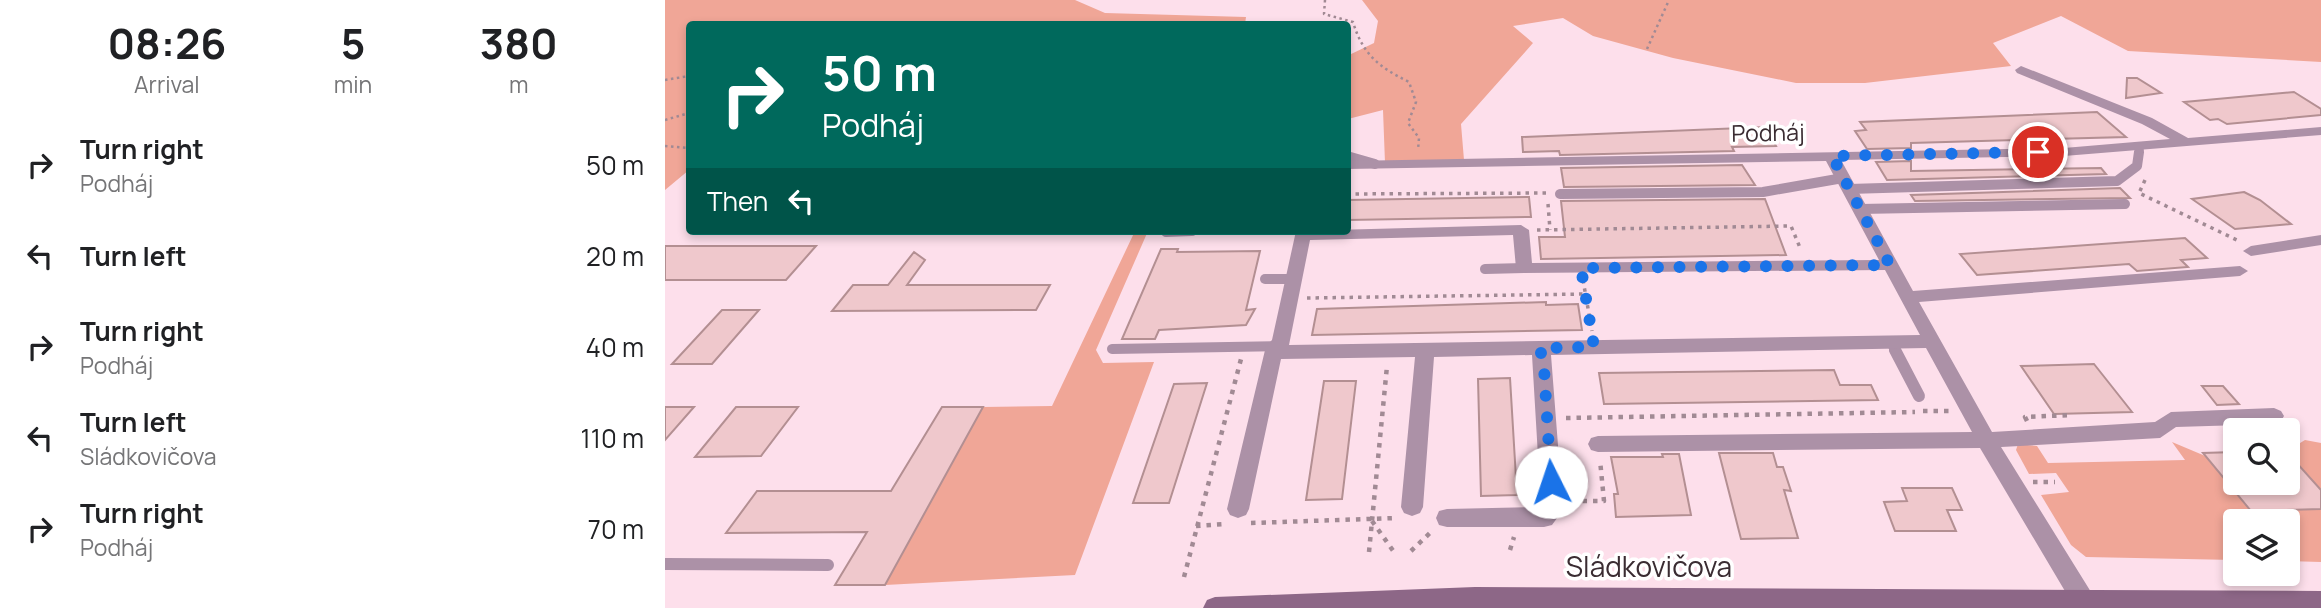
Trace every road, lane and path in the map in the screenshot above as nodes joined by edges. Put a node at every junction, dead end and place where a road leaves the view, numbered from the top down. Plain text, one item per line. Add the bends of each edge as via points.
1 (1325, 0) edge
2 (1669, 0) edge
3 (1349, 21) edge
4 (1351, 21) edge
5 (1647, 49) dead end
6 (2021, 70) dead end
7 (686, 76) edge
8 (665, 80) edge
9 (686, 114) edge
10 (665, 120) edge
11 (2321, 131) edge
12 (2188, 144) junction
13 (665, 146) edge
14 (2140, 147) junction
15 (686, 148) edge
16 (1832, 156) junction
17 (1351, 157) edge
18 (1426, 164) junction
19 (1351, 165) edge
20 (1380, 165) junction
21 (2148, 173) dead end
22 (1846, 183) junction
23 (1351, 194) edge
24 (1560, 194) dead end
25 (2125, 204) dead end
26 (1860, 209) junction
27 (1521, 230) junction
28 (1550, 230) junction
29 (1351, 232) edge
30 (1304, 235) edge
31 (2321, 240) edge
32 (2245, 246) joint
33 (1890, 265) junction
34 (1809, 266) junction
35 (1524, 268) junction
36 (1581, 268) junction
37 (1485, 269) dead end
38 (2239, 271) dead end
39 (1265, 279) dead end
40 (1294, 279) junction
41 (1585, 294) junction
42 (1907, 297) junction
43 (1290, 299) junction
44 (1932, 341) junction
45 (1891, 342) junction
46 (1277, 346) junction
47 (1244, 347) junction
48 (1594, 347) junction
49 (1540, 348) junction
50 (1112, 349) dead end
51 (1425, 350) junction
52 (1389, 351) junction
53 (1919, 396) dead end
54 (1970, 411) junction
55 (2274, 416) dead end
56 (1547, 418) junction
57 (1986, 440) junction
58 (1598, 444) joint
59 (2031, 482) dead end
60 (2055, 482) dead end
61 (1552, 501) junction
62 (1411, 513) joint
63 (1447, 518) joint
64 (1240, 519) junction
65 (1370, 519) junction
66 (1196, 526) junction
67 (1411, 551) dead end
68 (1369, 552) dead end
69 (1394, 552) dead end
70 (665, 564) edge
71 (828, 565) dead end
72 (1184, 577) dead end
73 (2083, 600) junction
74 (2321, 602) edge
75 (1348, 605) edge
76 (1215, 608) edge

1 - 3 path via 1324,14
2 - 5 path
4 - 18 path via 1367,59 1409,82 1416,102 1408,123 1419,138 1418,153
6 - 12 street via 2162,128
7 - 8 path
9 - 10 path
11 - 12 street, Podháj
12 - 14 street, Podháj
13 - 15 path
14 - 16 street, Podháj
14 - 22 lane via 2137,166 2117,181
16 - 18 street, Podháj
16 - 22 street
17 - 20 lane
18 - 20 street, Podháj
19 - 20 street, Podháj
21 - 32 path via 2139,193
22 - 24 lane via 1763,192
22 - 26 street
23 - 28 path via 1546,191
25 - 26 lane
26 - 33 street
27 - 28 path
27 - 29 street
27 - 35 street
28 - 34 path via 1791,226
30 - 40 street
31 - 32 street
33 - 34 street
33 - 42 street
34 - 36 street
35 - 36 street
35 - 37 lane
36 - 41 path
38 - 42 street
39 - 40 lane
40 - 43 street
41 - 43 path
41 - 48 path
42 - 44 street
43 - 46 street
44 - 45 street
44 - 54 street
45 - 48 street
45 - 53 lane
46 - 47 lane
46 - 52 street via 1285,353
46 - 64 street
47 - 50 lane
47 - 66 path
48 - 49 street
49 - 51 street
49 - 56 street
51 - 52 street
51 - 62 street
52 - 65 path
54 - 56 path
54 - 57 street
55 - 57 street via 2171,420 2159,430
56 - 61 street
57 - 58 street
57 - 73 street
58 - 61 path via 1604,500
59 - 60 path
61 - 63 street via 1552,510 1544,518
62 - 65 path
63 - 67 path
64 - 65 path
64 - 66 path
65 - 68 path
65 - 69 path
66 - 72 path
70 - 71 lane
73 - 74 main road, Sládkovičova
73 - 75 main road, Sládkovičova via 1648,597
75 - 76 main road, Sládkovičova

